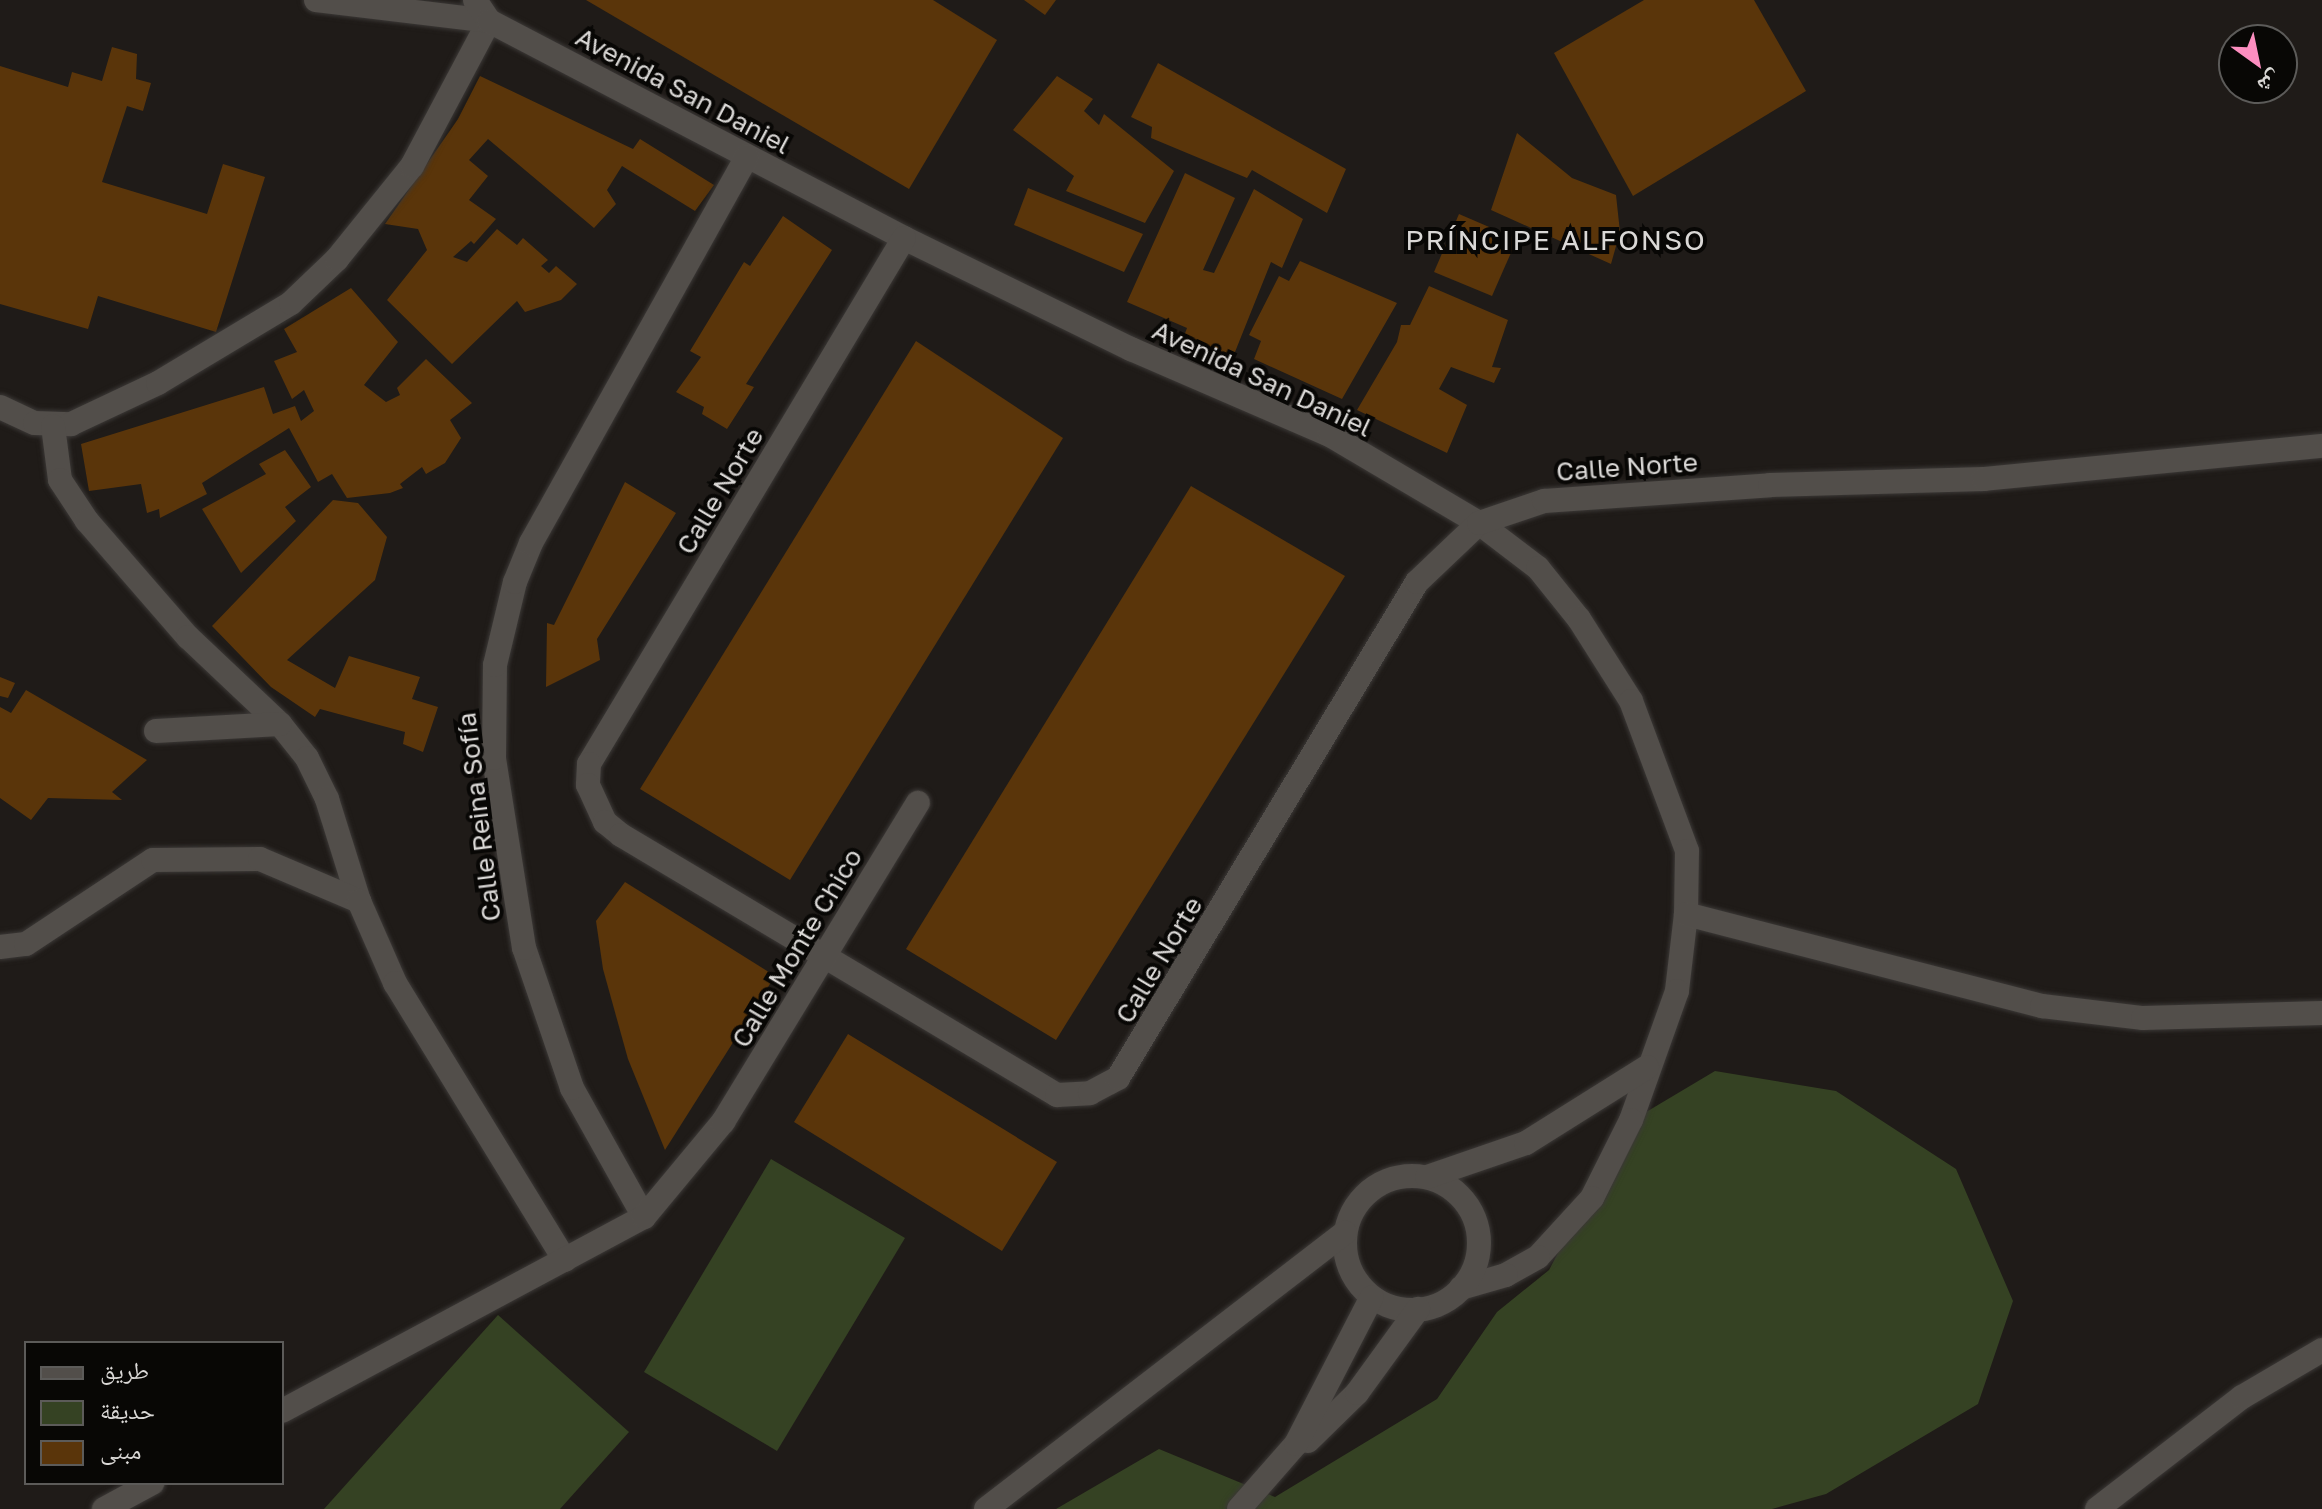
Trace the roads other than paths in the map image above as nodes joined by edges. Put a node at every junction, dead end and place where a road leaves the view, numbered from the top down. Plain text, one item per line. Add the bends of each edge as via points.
1 (316, 0) edge
2 (475, 0) edge
3 (489, 21) junction
4 (747, 156) junction
5 (904, 238) junction
6 (0, 407) edge
7 (53, 426) junction
8 (2322, 446) edge
9 (1479, 523) junction
10 (280, 724) junction
11 (156, 731) dead end
12 (918, 803) dead end
13 (359, 901) junction
14 (1686, 914) junction
15 (0, 947) edge
16 (826, 954) junction
17 (2322, 1013) edge
18 (1647, 1067) junction
19 (1427, 1177) junction
20 (644, 1217) junction
21 (1345, 1233) junction
22 (565, 1260) junction
23 (1461, 1288) junction
24 (1372, 1297) junction
25 (1418, 1309) junction
26 (2322, 1350) edge
27 (284, 1410) edge
28 (1275, 1474) junction
29 (148, 1485) edge
30 (104, 1509) edge
31 (986, 1509) edge
32 (1239, 1509) edge
33 (2097, 1509) edge

1 - 3 street
2 - 3 street, Avenida San Daniel
3 - 4 street, Avenida San Daniel
3 - 7 street via 412,166 337,259 291,303 158,383 71,424
4 - 5 street, Avenida San Daniel
4 - 20 street, Calle Reina Sofía via 531,543 515,582 495,665 494,758 524,948 572,1088
5 - 9 street, Avenida San Daniel via 1131,349 1330,435
5 - 16 street, Calle Norte via 589,764 588,785 605,822
6 - 7 street
7 - 10 street via 60,480 87,521 188,637
8 - 9 street, Calle Norte via 1984,479 1770,485 1544,501
9 - 14 street, Avenida San Daniel via 1538,568 1579,619 1631,701 1687,851
9 - 16 street, Calle Norte via 1417,582 1118,1078 1090,1093 1057,1095
10 - 11 street
10 - 13 street via 307,758 327,799
12 - 16 street, Calle Monte Chico
13 - 15 street via 260,859 153,860 26,944
13 - 22 street via 395,983
14 - 17 street via 2042,1006 2143,1018
14 - 18 street, Avenida San Daniel via 1677,991
16 - 20 street, Calle Monte Chico via 723,1122
18 - 19 street via 1526,1143
18 - 23 street, Avenida San Daniel via 1614,1163 1567,1231 1506,1275
19 - 21 street via 1384,1182 1352,1212
19 - 23 street via 1461,1197 1476,1223 1478,1252
20 - 22 street
21 - 24 street via 1350,1268
21 - 31 street
22 - 27 street
23 - 25 street
24 - 25 street
24 - 28 street via 1316,1412
25 - 28 street via 1357,1393
26 - 33 street via 2242,1397
28 - 32 street
29 - 30 street

